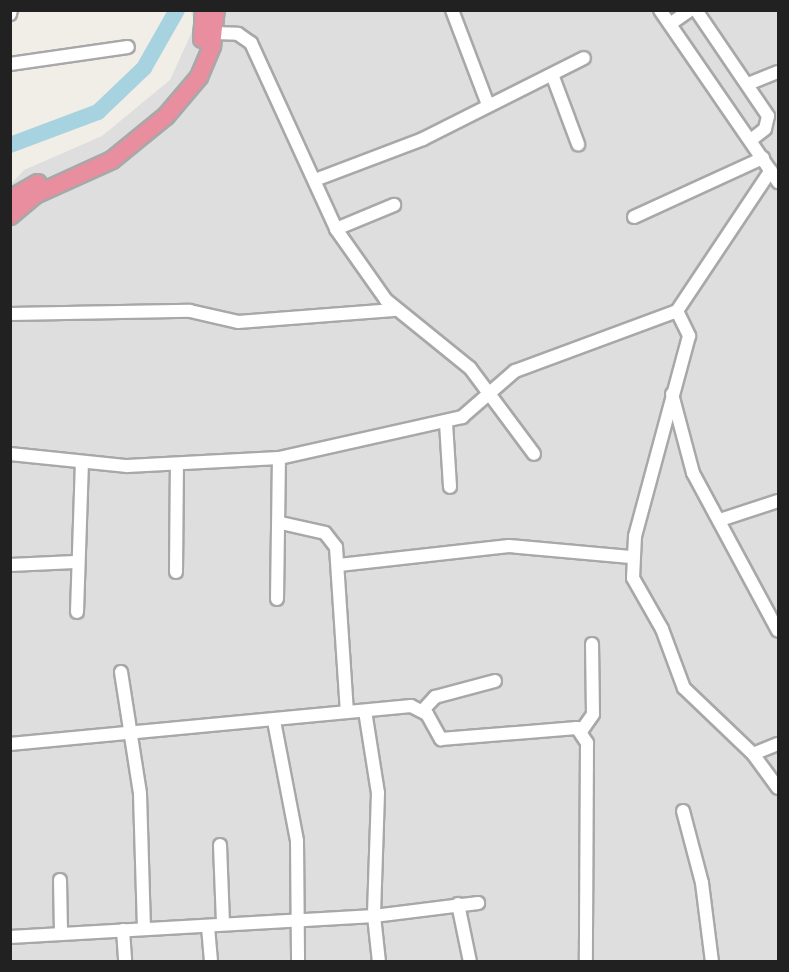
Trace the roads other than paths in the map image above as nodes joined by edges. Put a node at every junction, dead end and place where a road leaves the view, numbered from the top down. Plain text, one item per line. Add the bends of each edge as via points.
1 (204, 10) edge
2 (216, 10) edge
3 (452, 10) edge
4 (660, 10) edge
5 (683, 16) edge
6 (214, 33) junction
7 (128, 47) dead end
8 (584, 58) dead end
9 (10, 64) edge
10 (778, 72) edge
11 (553, 77) junction
12 (748, 84) junction
13 (488, 105) junction
14 (757, 135) junction
15 (578, 144) dead end
16 (763, 158) junction
17 (771, 170) junction
18 (315, 180) junction
19 (778, 182) edge
20 (10, 200) edge
21 (394, 205) dead end
22 (10, 216) edge
23 (634, 217) dead end
24 (336, 229) junction
25 (394, 310) junction
26 (677, 311) junction
27 (10, 314) edge
28 (488, 390) junction
29 (671, 390) junction
30 (446, 423) junction
31 (10, 454) edge
32 (534, 454) dead end
33 (279, 458) junction
34 (82, 464) junction
35 (177, 465) junction
36 (450, 488) dead end
37 (778, 501) edge
38 (720, 520) junction
39 (280, 523) junction
40 (631, 557) junction
41 (75, 562) junction
42 (10, 565) edge
43 (339, 565) junction
44 (176, 572) dead end
45 (277, 599) dead end
46 (77, 612) dead end
47 (778, 631) edge
48 (592, 644) dead end
49 (121, 672) dead end
50 (495, 681) dead end
51 (423, 710) junction
52 (365, 711) junction
53 (347, 712) junction
54 (274, 722) junction
55 (582, 730) junction
56 (131, 733) junction
57 (10, 744) edge
58 (778, 744) edge
59 (753, 754) junction
60 (778, 788) edge
61 (683, 811) dead end
62 (220, 845) dead end
63 (60, 880) dead end
64 (478, 903) dead end
65 (458, 904) junction
66 (374, 916) junction
67 (298, 917) junction
68 (223, 924) junction
69 (208, 927) junction
70 (144, 928) junction
71 (123, 930) junction
72 (61, 934) junction
73 (10, 937) edge
74 (125, 962) edge
75 (211, 962) edge
76 (298, 962) edge
77 (379, 962) edge
78 (470, 962) edge
79 (586, 962) edge
80 (712, 962) edge

1 - 20 highway via 194,65 158,107 111,147
2 - 6 highway
3 - 13 street
4 - 5 street
5 - 12 street
5 - 14 street
6 - 18 street via 238,34 251,43
6 - 22 highway via 200,77 145,135 112,160 35,195
7 - 9 street
8 - 11 street
10 - 12 street
11 - 13 street
11 - 15 street
12 - 14 street via 768,116
13 - 18 street via 423,139
14 - 16 street
16 - 17 street
16 - 23 street
17 - 19 street
17 - 26 street
18 - 24 street
21 - 24 street
24 - 25 street
25 - 27 street via 238,322 190,311
25 - 28 street via 470,368
26 - 28 street via 515,371
26 - 29 street via 689,336
28 - 30 street via 475,410
28 - 32 street
29 - 38 street via 689,464
29 - 40 street
30 - 33 street
30 - 36 street
31 - 34 street
33 - 35 street
33 - 39 street
34 - 35 street
34 - 41 street
35 - 44 street
37 - 38 street
38 - 47 street
39 - 43 street via 325,533 336,547
39 - 45 street
40 - 43 street via 509,546
40 - 59 street via 635,585 662,629 680,681
41 - 42 street
41 - 46 street
43 - 53 street
48 - 55 street via 593,714
49 - 56 street
50 - 51 street via 435,696
51 - 52 street via 411,706
51 - 55 street via 441,739
52 - 53 street
52 - 66 street via 378,793
53 - 54 street
54 - 56 street
54 - 67 street via 297,841
55 - 79 street
56 - 57 street
56 - 70 street via 140,794
58 - 59 street
59 - 60 street
61 - 80 street via 702,883
62 - 68 street
63 - 72 street
64 - 65 street
65 - 66 street
65 - 78 street
66 - 67 street
66 - 77 street
67 - 68 street
67 - 76 street
68 - 69 street
69 - 70 street
69 - 75 street
70 - 71 street
71 - 72 street
71 - 74 street
72 - 73 street

